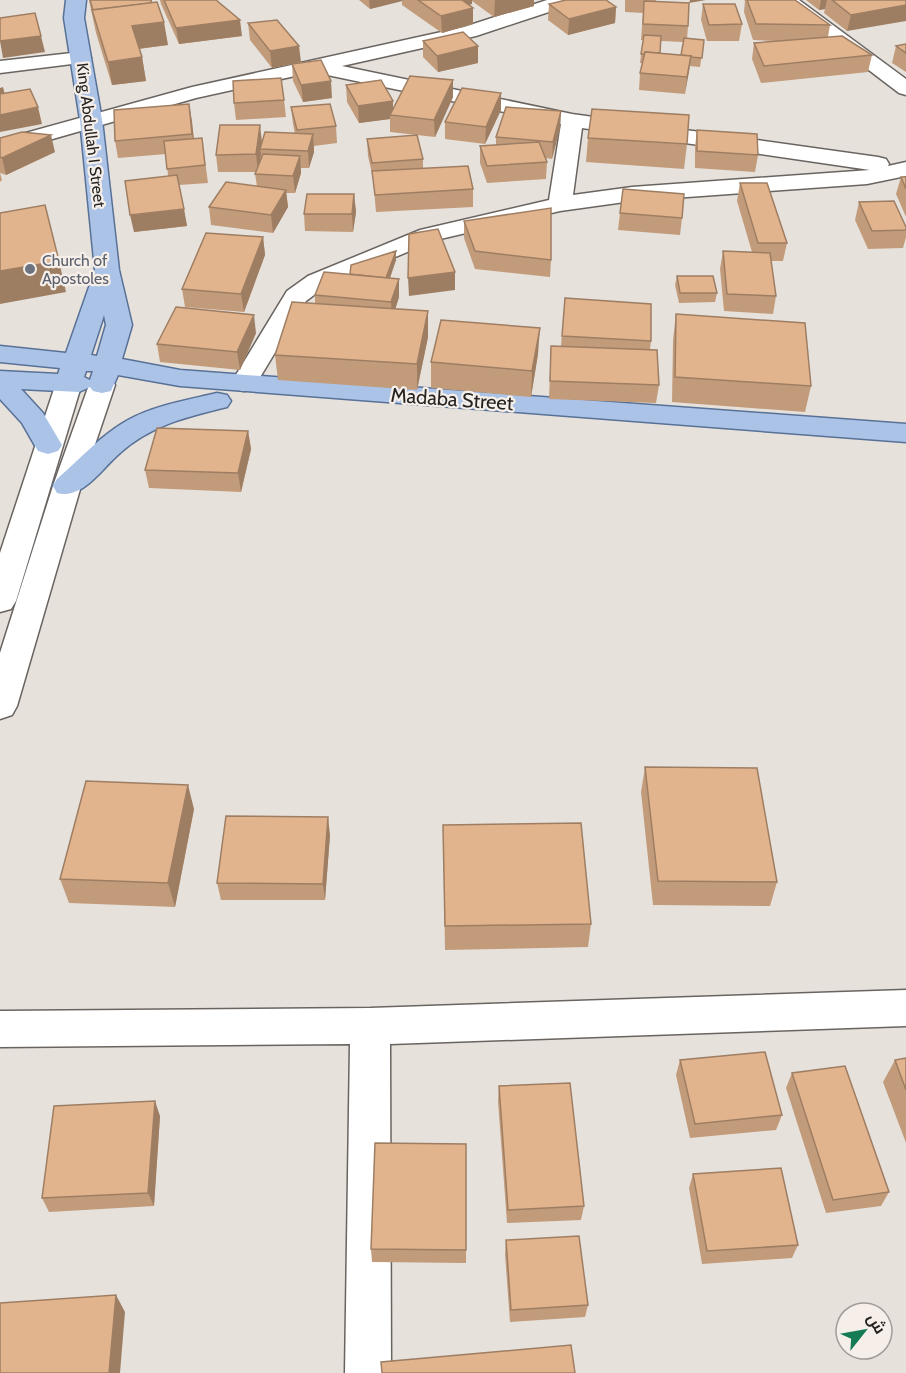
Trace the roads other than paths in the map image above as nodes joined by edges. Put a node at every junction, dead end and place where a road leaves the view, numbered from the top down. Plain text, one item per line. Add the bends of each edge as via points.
1 (76, 0) edge
2 (787, 0) edge
3 (556, 1) edge
4 (81, 58) junction
5 (312, 66) junction
6 (0, 67) edge
7 (906, 89) edge
8 (91, 120) junction
9 (572, 120) junction
10 (0, 147) edge
11 (906, 170) edge
12 (560, 204) junction
13 (107, 270) junction
14 (90, 324) junction
15 (119, 325) junction
16 (0, 353) edge
17 (73, 373) junction
18 (106, 375) junction
19 (180, 378) junction
20 (0, 381) edge
21 (244, 383) junction
22 (217, 401) junction
23 (906, 433) edge
24 (48, 445) junction
25 (906, 452) edge
26 (68, 486) junction
27 (0, 601) edge
28 (0, 706) edge
29 (906, 1008) edge
30 (370, 1026) junction
31 (0, 1029) edge
32 (368, 1373) edge

1 - 4 main road, King Abdullah I Street via 74,18
2 - 7 street
3 - 5 street via 469,32
4 - 6 street
4 - 8 main road, King Abdullah I Street
5 - 8 street
5 - 9 street
8 - 10 street
8 - 13 main road, King Abdullah I Street
9 - 11 street
9 - 12 street
11 - 12 street via 867,177 632,194
12 - 21 street via 428,235 317,281 296,296
13 - 14 main road
13 - 15 main road, King Abdullah I Street
14 - 16 main road
14 - 17 main road
15 - 18 main road
15 - 19 main road via 166,370
16 - 17 main road, Madaba Street
17 - 18 main road, Madaba Street
17 - 20 main road, Madaba Street
17 - 24 street
18 - 19 main road, Madaba Street
18 - 22 main road, Madaba Street
18 - 26 street
19 - 21 main road, Madaba Street
20 - 24 main road via 33,419
21 - 23 main road, Madaba Street
22 - 25 main road, Madaba Street
22 - 26 main road via 138,426
24 - 27 street
26 - 28 street
29 - 30 street
30 - 31 street
30 - 32 street

